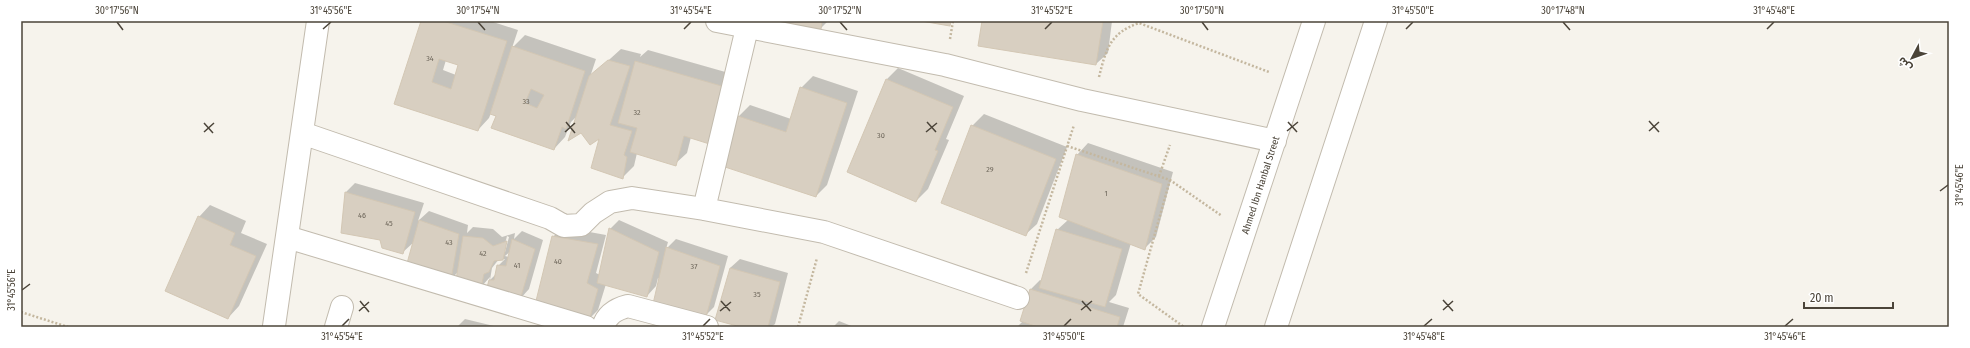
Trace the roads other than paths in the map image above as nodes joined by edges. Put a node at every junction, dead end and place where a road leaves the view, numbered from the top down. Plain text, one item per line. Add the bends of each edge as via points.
1 (318, 21) edge
2 (717, 21) edge
3 (1314, 21) edge
4 (1376, 21) edge
5 (747, 28) junction
6 (302, 133) junction
7 (1275, 141) junction
8 (704, 209) junction
9 (287, 237) junction
10 (1018, 298) road end
11 (269, 324) edge
12 (586, 327) edge
13 (603, 327) edge
14 (707, 327) edge
15 (1213, 327) edge
16 (1276, 327) edge

1 - 6 street
2 - 5 street
3 - 7 street, Ahmed Ibn Hanbal Street
4 - 16 street
5 - 7 street via 944,65 1087,101
5 - 8 street
6 - 8 street via 550,218 564,226 581,225 610,202 632,198
6 - 9 street
7 - 15 street, Ahmed Ibn Hanbal Street
8 - 10 street via 824,232
9 - 11 street
9 - 12 street
13 - 14 street via 610,314 618,308 628,306

